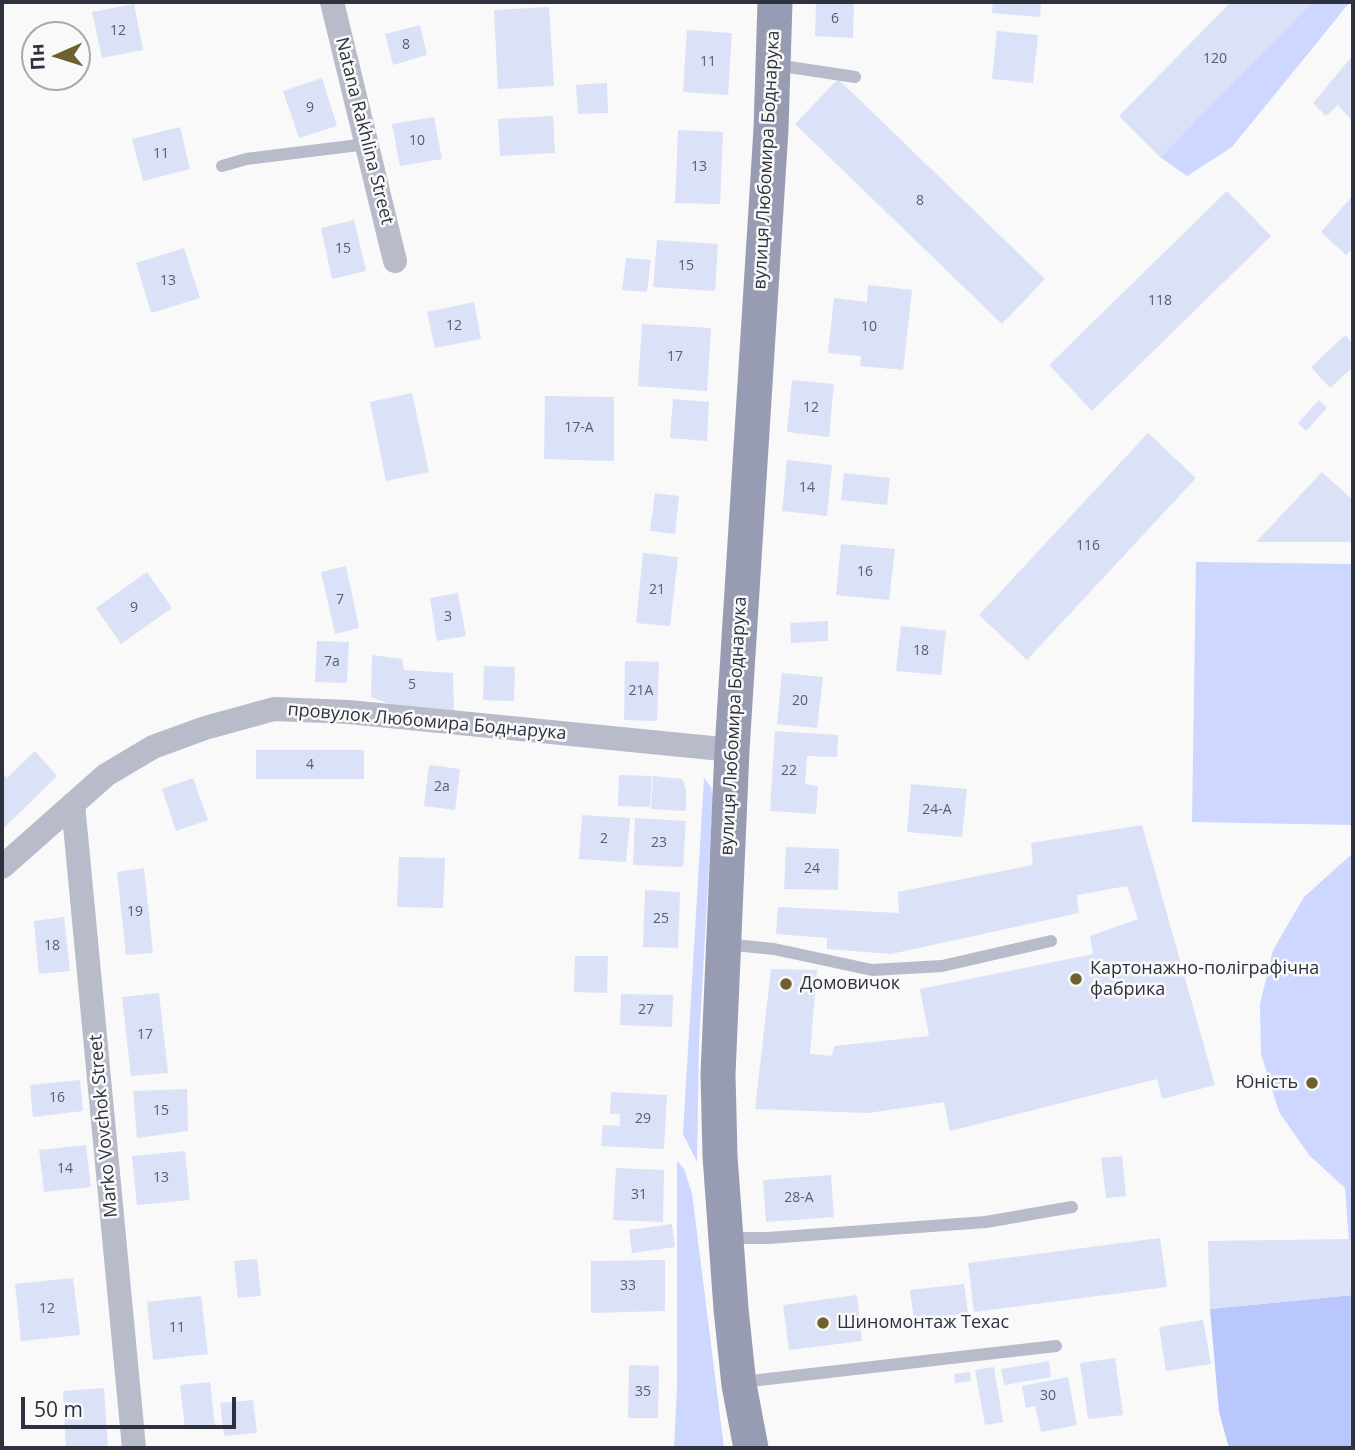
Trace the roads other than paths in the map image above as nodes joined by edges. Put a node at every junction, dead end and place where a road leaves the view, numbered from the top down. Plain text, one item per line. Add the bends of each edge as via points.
1 (332, 2) edge
2 (775, 2) edge
3 (773, 65) junction
4 (855, 77) dead end
5 (367, 145) junction
6 (222, 166) dead end
7 (395, 261) dead end
8 (732, 750) junction
9 (73, 804) junction
10 (2, 867) edge
11 (1051, 942) dead end
12 (724, 944) junction
13 (1072, 1207) dead end
14 (726, 1238) junction
15 (1056, 1346) dead end
16 (731, 1387) junction
17 (134, 1448) edge
18 (751, 1448) edge

1 - 5 street, Natana Rakhlina Street
2 - 3 street, вулиця Любомира Боднарука
3 - 4 lane
3 - 8 street, вулиця Любомира Боднарука
5 - 6 lane
5 - 7 street, Natana Rakhlina Street
8 - 9 street, провулок Любомира Боднарука via 349,712 274,709 153,747 106,775
8 - 12 street, вулиця Любомира Боднарука
9 - 10 street, провулок Любомира Боднарука
9 - 17 street, Marko Vovchok Street
11 - 12 lane via 942,966 872,970 774,949
12 - 14 street, вулиця Любомира Боднарука via 718,1074
13 - 14 lane via 986,1222
14 - 16 street, вулиця Любомира Боднарука
15 - 16 lane
16 - 18 street, вулиця Любомира Боднарука

